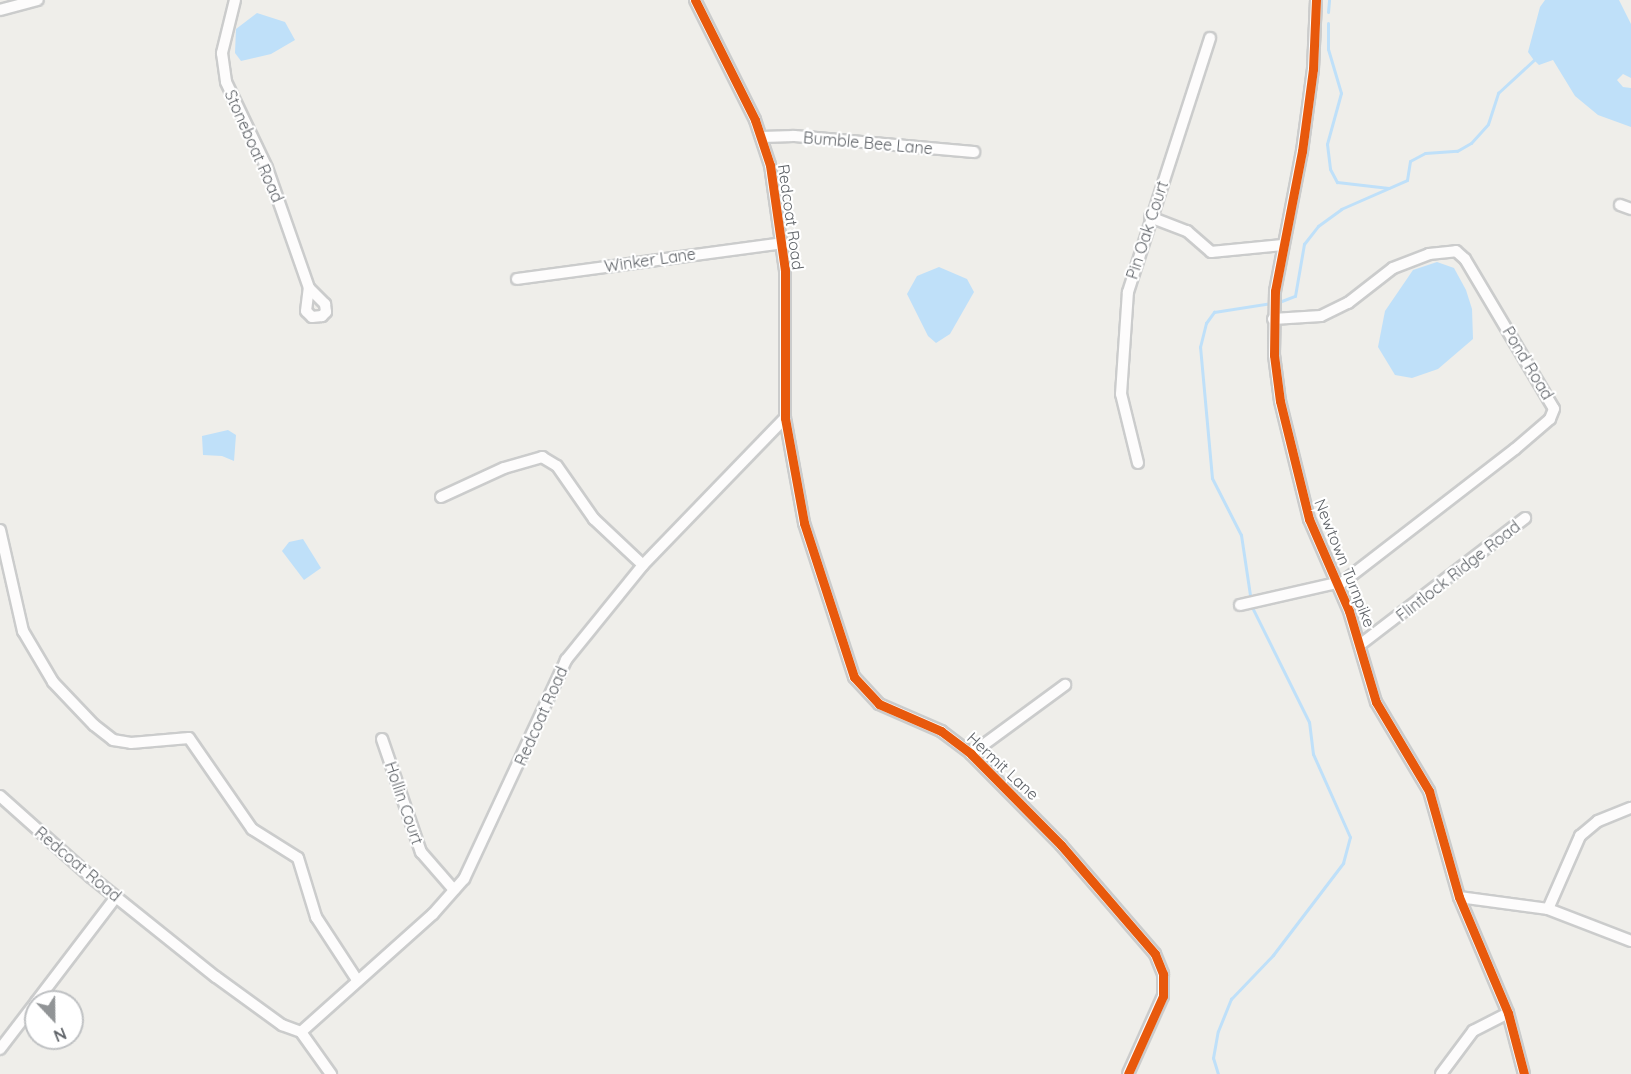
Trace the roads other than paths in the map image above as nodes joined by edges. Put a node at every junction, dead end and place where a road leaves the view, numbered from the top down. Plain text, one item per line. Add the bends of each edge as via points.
1 (38, 0) edge
2 (235, 0) edge
3 (695, 0) edge
4 (1316, 0) edge
5 (0, 10) edge
6 (1210, 38) dead end
7 (762, 138) junction
8 (974, 152) dead end
9 (1620, 205) dead end
10 (1631, 209) edge
11 (1150, 217) junction
12 (783, 243) junction
13 (1283, 244) junction
14 (517, 279) dead end
15 (309, 288) dead end
16 (1273, 319) junction
17 (784, 418) junction
18 (1138, 463) dead end
19 (441, 497) dead end
20 (1525, 518) dead end
21 (0, 530) edge
22 (643, 565) junction
23 (1337, 585) junction
24 (1240, 605) dead end
25 (1361, 644) junction
26 (1065, 685) dead end
27 (382, 739) dead end
28 (971, 754) junction
29 (0, 796) edge
30 (1631, 808) edge
31 (454, 890) junction
32 (116, 897) junction
33 (1459, 897) junction
34 (1548, 909) junction
35 (1631, 941) edge
36 (357, 980) junction
37 (45, 990) edge
38 (1508, 1013) junction
39 (24, 1018) edge
40 (301, 1032) junction
41 (0, 1049) edge
42 (331, 1074) edge
43 (1128, 1074) edge
44 (1441, 1074) edge
45 (1524, 1074) edge

1 - 5 street
2 - 15 street, Stoneboat Road via 222,53 223,72 267,168
3 - 7 street, Redcoat Road
4 - 13 street, Newtown Turnpike via 1304,139
6 - 11 street, Pin Oak Court
7 - 8 street, Bumble Bee Lane via 794,136
7 - 12 street, Redcoat Road via 776,191
9 - 10 street
11 - 13 street via 1186,231 1211,252
11 - 18 street, Pin Oak Court via 1133,266 1122,346 1120,394
12 - 14 street, Winker Lane
12 - 17 street, Redcoat Road via 788,373
13 - 16 street, Newtown Turnpike
16 - 23 street, Newtown Turnpike via 1274,355 1290,453 1309,519
16 - 23 street, Pond Road via 1322,316 1348,303 1393,268 1429,254 1456,251 1465,259 1554,409 1550,419 1515,449
17 - 22 street, Redcoat Road
17 - 28 street, Hermit Lane via 804,523 854,677 879,704 940,731
19 - 22 street via 504,468 542,457 557,466 594,519
20 - 25 street, Flintlock Ridge Road
21 - 36 street via 23,631 53,681 113,740 131,743 189,738 252,829 298,858 316,917
22 - 31 street, Redcoat Road via 566,660 487,835
23 - 24 street
23 - 25 street, Newtown Turnpike
25 - 33 street, Newtown Turnpike via 1376,702 1429,790
26 - 28 street
27 - 31 street, Hollin Court via 421,852
28 - 43 street, Hermit Lane via 1061,845 1155,954 1163,974 1162,996
29 - 32 street, Redcoat Road
30 - 34 street via 1598,821 1581,836
31 - 36 street, Redcoat Road
32 - 37 street
32 - 40 street, Redcoat Road via 244,997 282,1024
33 - 34 street
33 - 38 street, Newtown Turnpike
34 - 35 street
36 - 40 street, Redcoat Road
38 - 44 street via 1473,1031
38 - 45 street, Newtown Turnpike
39 - 41 street
40 - 42 street

